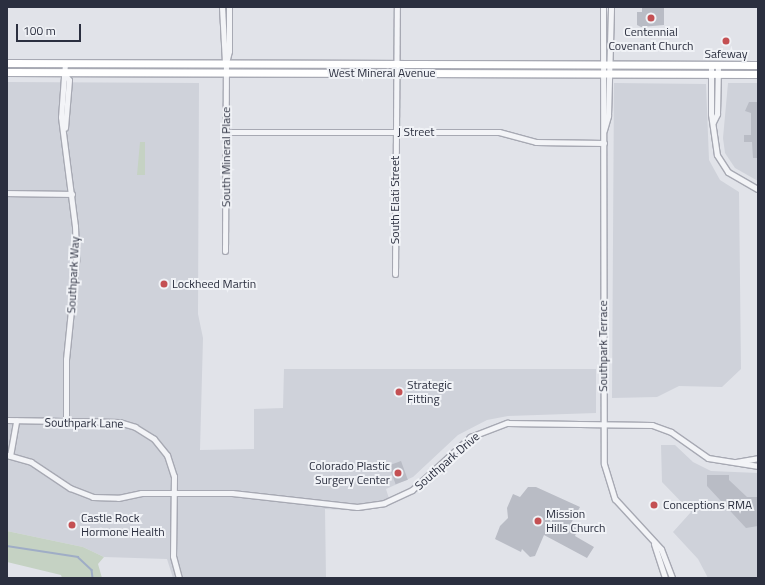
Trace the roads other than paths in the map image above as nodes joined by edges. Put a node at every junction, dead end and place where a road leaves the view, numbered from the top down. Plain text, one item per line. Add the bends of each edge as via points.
1 (222, 7) edge
2 (229, 7) edge
3 (397, 7) edge
4 (603, 7) edge
5 (611, 7) edge
6 (7, 63) edge
7 (65, 63) junction
8 (226, 63) junction
9 (396, 65) junction
10 (606, 65) junction
11 (715, 65) junction
12 (758, 65) edge
13 (7, 72) edge
14 (226, 72) junction
15 (65, 73) junction
16 (396, 73) junction
17 (715, 73) junction
18 (605, 74) junction
19 (758, 74) edge
20 (226, 132) junction
21 (396, 132) junction
22 (604, 143) junction
23 (758, 189) edge
24 (7, 193) edge
25 (72, 194) junction
26 (225, 251) dead end
27 (395, 274) dead end
28 (7, 420) edge
29 (16, 421) junction
30 (66, 422) junction
31 (603, 424) junction
32 (9, 456) edge
33 (758, 458) edge
34 (736, 462) junction
35 (758, 466) edge
36 (173, 493) junction
37 (654, 544) junction
38 (179, 578) edge
39 (665, 578) edge
40 (672, 578) edge

1 - 8 street, South Mineral Place
2 - 8 street, South Mineral Place via 229,51
3 - 9 street, South Elati Street
4 - 10 street
5 - 10 street
6 - 7 main road, West Mineral Avenue
7 - 8 main road, West Mineral Avenue
7 - 15 street, Southpark Way
8 - 9 main road, West Mineral Avenue
8 - 14 street, South Mineral Place
9 - 10 main road, West Mineral Avenue
9 - 16 street, South Elati Street
10 - 11 main road, West Mineral Avenue
10 - 18 street, Southpark Terrace
11 - 12 main road, West Mineral Avenue
11 - 17 street
13 - 15 main road, West Mineral Avenue
14 - 15 main road, West Mineral Avenue
14 - 16 main road, West Mineral Avenue
14 - 20 street, South Mineral Place
15 - 25 street, Southpark Way via 69,80 65,128
16 - 18 main road, West Mineral Avenue
16 - 21 street, South Elati Street
17 - 18 main road, West Mineral Avenue
17 - 19 main road, West Mineral Avenue
17 - 23 street via 717,114 713,122 714,145 721,164 734,177
18 - 22 street, Southpark Terrace via 608,116
20 - 21 street, J Street
20 - 26 street, South Mineral Place
21 - 22 street, J Street via 499,132 536,142
21 - 27 street, South Elati Street
22 - 31 street, Southpark Terrace
24 - 25 street
25 - 30 street, Southpark Way via 76,261 66,359
28 - 29 street, Southpark Lane
29 - 30 street, Southpark Lane
29 - 32 street
30 - 36 street, Southpark Lane via 118,422 148,434 169,460 174,476
31 - 34 street, Southpark Drive via 656,426 674,434 704,457
31 - 36 street, Southpark Drive via 494,426 470,437 412,490 369,506 338,506 253,494
31 - 37 street, Southpark Terrace via 604,464 609,487 622,509
32 - 36 street, Southpark Drive via 37,465 70,488 93,497 118,498 142,493
33 - 34 street, Southpark Drive
34 - 35 street, Southpark Drive
36 - 38 street, Southpark Lane via 173,556
37 - 39 street, Southpark Terrace
37 - 40 street, Southpark Terrace via 663,552

